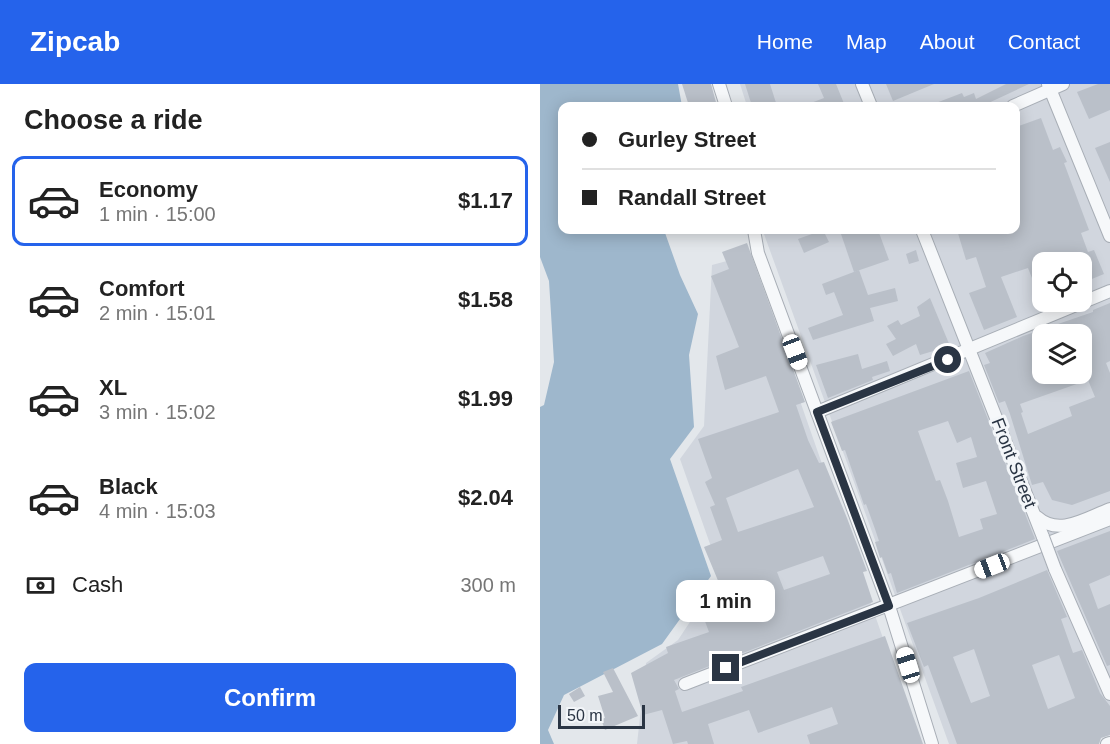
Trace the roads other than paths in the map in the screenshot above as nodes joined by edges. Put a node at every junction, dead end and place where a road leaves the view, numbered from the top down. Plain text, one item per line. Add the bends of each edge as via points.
1 (719, 84) edge
2 (862, 84) edge
3 (1063, 84) edge
4 (1049, 87) edge
5 (725, 102) edge
6 (869, 102) edge
7 (1020, 102) edge
8 (755, 234) edge
9 (924, 234) edge
10 (1110, 236) edge
11 (1110, 291) edge
12 (970, 351) junction
13 (817, 412) junction
14 (1110, 509) edge
15 (1034, 514) junction
16 (1110, 519) edge
17 (889, 606) junction
18 (685, 684) dead end
19 (1110, 694) edge
20 (932, 744) edge

1 - 5 street
2 - 6 street
3 - 4 street
4 - 7 street
4 - 10 street
8 - 13 street via 758,253
9 - 12 street, Front Street
11 - 12 street
12 - 13 street
12 - 15 street, Front Street
13 - 17 street
14 - 15 street via 1059,527 1046,525
15 - 19 street, Front Street, bridge
16 - 17 street
17 - 18 street
17 - 20 street

